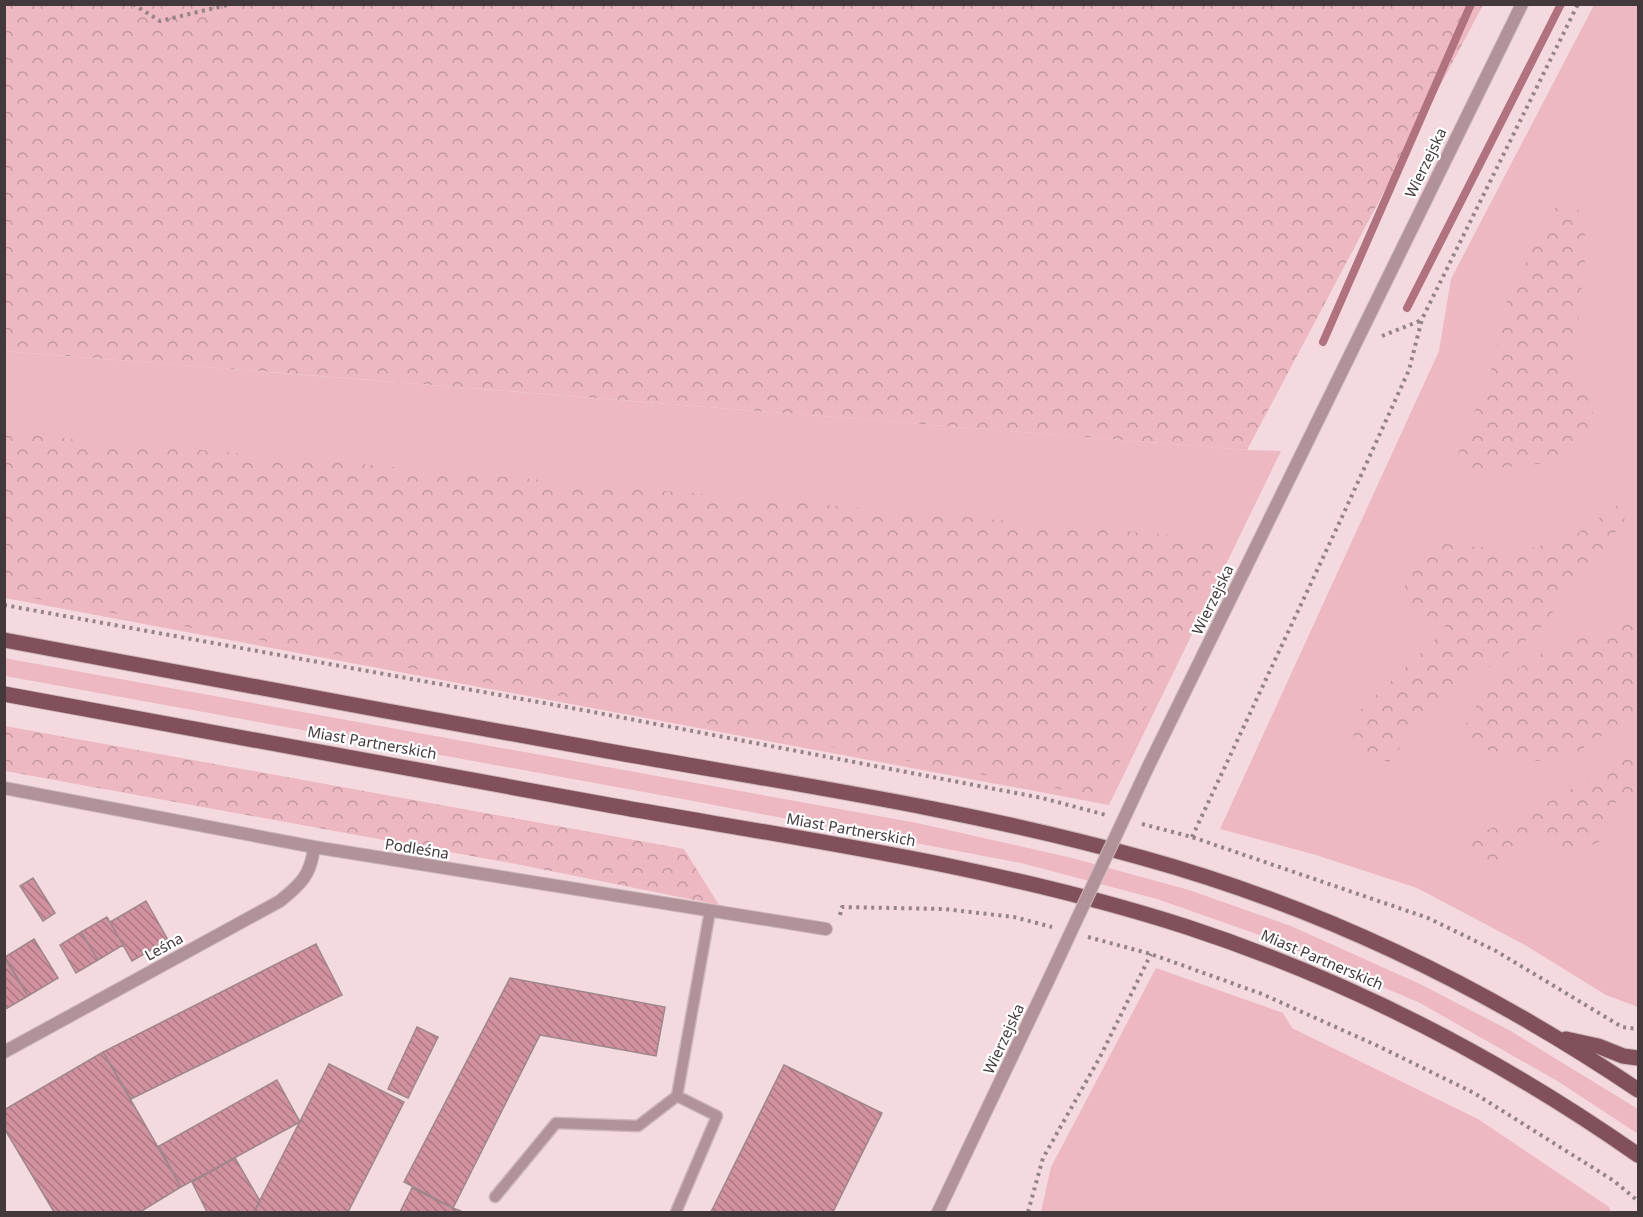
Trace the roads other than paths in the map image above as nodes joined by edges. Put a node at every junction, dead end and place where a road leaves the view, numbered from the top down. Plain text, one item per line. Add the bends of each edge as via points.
1 (1522, 4) edge
2 (4, 640) edge
3 (4, 694) edge
4 (4, 788) edge
5 (314, 847) junction
6 (711, 911) junction
7 (826, 929) road end
8 (1556, 1037) junction
9 (4, 1052) edge
10 (1638, 1058) edge
11 (1638, 1090) edge
12 (676, 1096) junction
13 (1638, 1155) edge
14 (495, 1197) dead end
15 (676, 1212) edge
16 (938, 1212) edge

1 - 16 street, Wierzejska, bridge via 1148,767
2 - 8 main road via 981,819 1141,858 1263,897 1368,939
3 - 13 main road, Miast Partnerskich via 862,850 1121,907 1253,950 1418,1022 1545,1093
4 - 5 street, Podleśna
5 - 6 street, Podleśna
5 - 9 street, Leśna via 307,875 280,901
6 - 7 street, Podleśna
6 - 12 lane
8 - 10 main road
8 - 11 main road
12 - 14 lane via 638,1126 556,1123
12 - 15 lane via 717,1116

